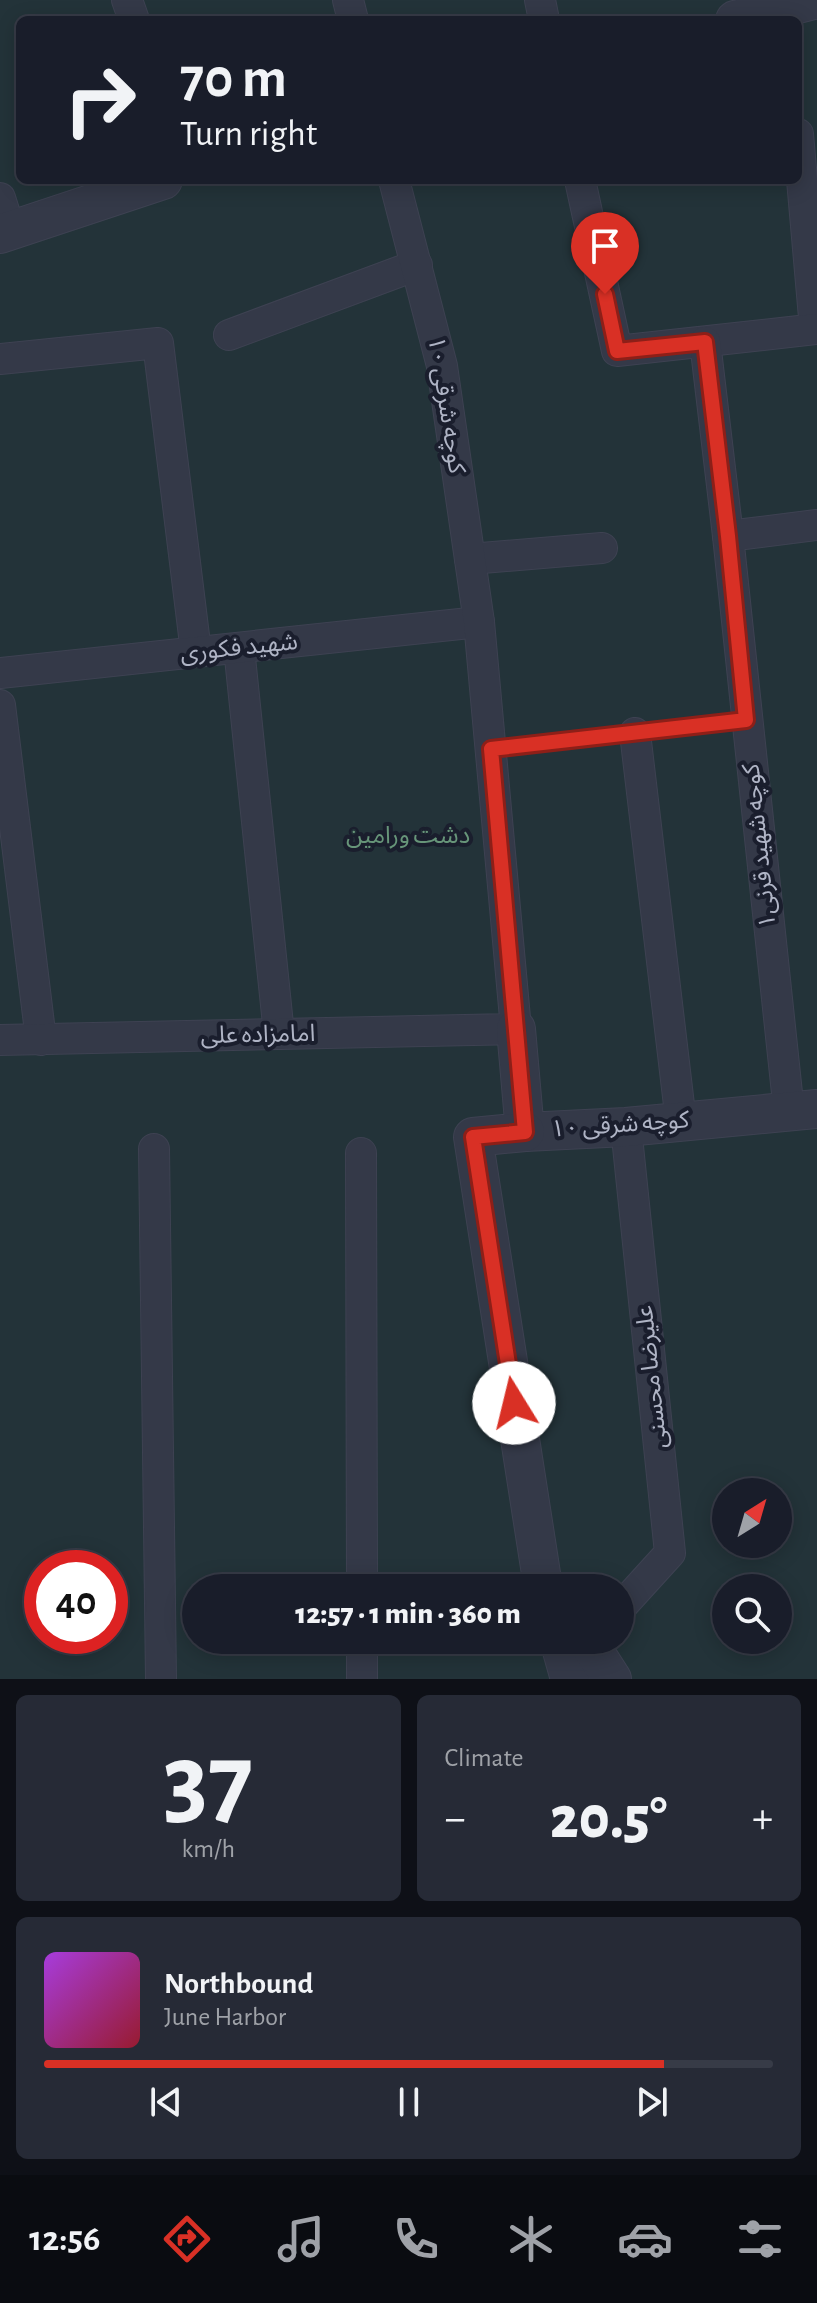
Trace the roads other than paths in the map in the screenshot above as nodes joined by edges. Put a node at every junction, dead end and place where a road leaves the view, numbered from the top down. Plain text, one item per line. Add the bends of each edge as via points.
1 (799, 6) edge
2 (753, 16) edge
3 (802, 177) edge
4 (147, 184) edge
5 (395, 184) edge
6 (581, 184) edge
7 (3, 221) edge
8 (417, 265) junction
9 (816, 329) edge
10 (229, 335) dead end
11 (705, 342) junction
12 (0, 359) edge
13 (817, 525) edge
14 (728, 536) junction
15 (602, 548) dead end
16 (470, 559) junction
17 (479, 628) junction
18 (239, 648) junction
19 (196, 652) junction
20 (0, 673) edge
21 (0, 705) edge
22 (746, 720) junction
23 (635, 733) junction
24 (491, 749) junction
25 (516, 1029) junction
26 (279, 1034) junction
27 (0, 1040) edge
28 (41, 1040) junction
29 (803, 1110) edge
30 (681, 1122) junction
31 (626, 1127) junction
32 (525, 1132) junction
33 (154, 1149) dead end
34 (361, 1153) dead end
35 (362, 1574) edge
36 (542, 1574) edge
37 (634, 1593) edge
38 (362, 1654) edge
39 (581, 1654) edge
40 (161, 1679) edge
41 (362, 1679) edge
42 (612, 1679) edge

1 - 2 street
3 - 9 street
4 - 7 street
5 - 8 street, کوچه شرقی ۱۰
6 - 11 street via 617,351
8 - 10 street
8 - 16 street, کوچه شرقی ۱۰ via 440,354
9 - 11 street
11 - 14 street, کوچه شهید قرنی۱
12 - 19 street via 158,343
13 - 14 street
14 - 22 street, کوچه شهید قرنی۱
15 - 16 street
16 - 17 street, کوچه شرقی ۱۰
17 - 18 street, شهید فکوری
17 - 24 street, کوچه شرقی ۱۰
18 - 19 street, شهید فکوری
18 - 26 street
19 - 20 street, شهید فکوری
21 - 28 street
22 - 23 lane
22 - 29 street, کوچه شهید قرنی۱
23 - 24 lane
23 - 30 street
24 - 25 street, کوچه شرقی ۱۰
25 - 26 street, امامزاده علی
25 - 32 street, کوچه شرقی ۱۰
26 - 28 street, امامزاده علی
27 - 28 street, امامزاده علی
29 - 30 street, کوچه شرقی ۱۰
30 - 31 street, کوچه شرقی ۱۰
31 - 32 street, کوچه شرقی ۱۰
31 - 37 street, علیرضا محسنی via 670,1553
32 - 36 street via 473,1137
33 - 40 street
34 - 35 street
38 - 41 street
39 - 42 street

